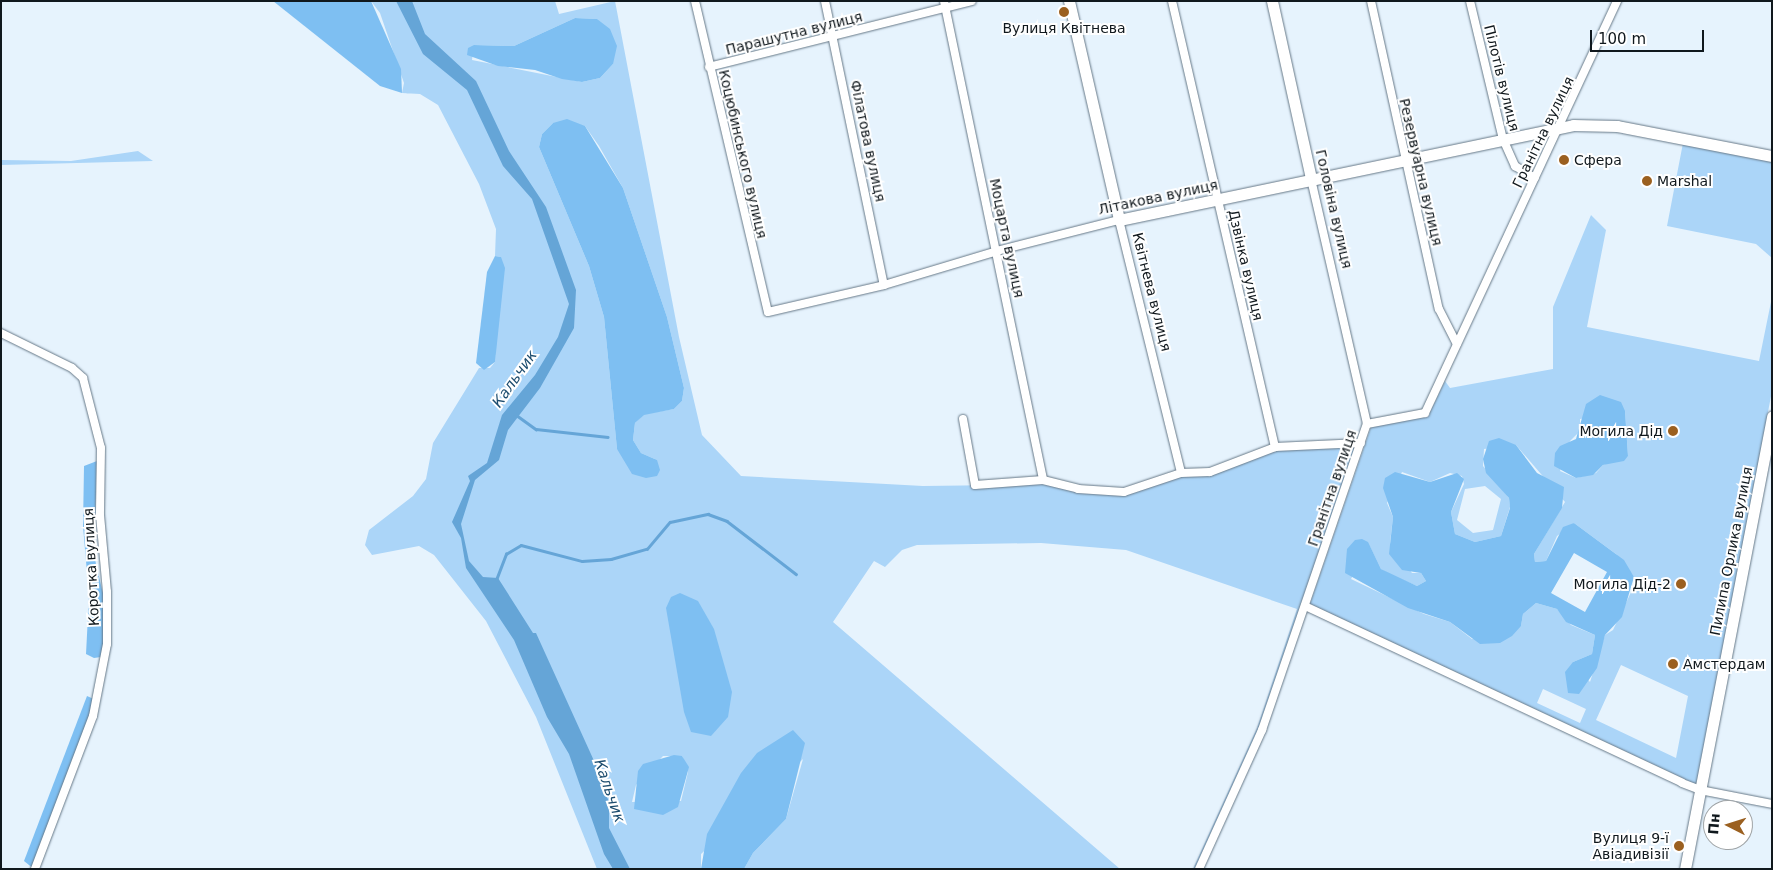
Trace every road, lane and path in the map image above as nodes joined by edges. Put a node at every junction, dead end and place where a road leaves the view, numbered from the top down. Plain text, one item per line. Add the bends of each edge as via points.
1 (695, 1) edge
2 (825, 1) edge
3 (972, 1) edge
4 (1068, 1) edge
5 (1172, 1) edge
6 (1272, 1) edge
7 (1370, 1) edge
8 (1470, 1) edge
9 (1617, 1) edge
10 (945, 5) edge
11 (834, 36) junction
12 (709, 68) junction
13 (1558, 127) junction
14 (1503, 139) junction
15 (1772, 156) edge
16 (1406, 160) junction
17 (1535, 178) junction
18 (1311, 180) junction
19 (1218, 199) junction
20 (1119, 220) junction
21 (997, 250) junction
22 (884, 285) junction
23 (768, 312) joint
24 (1, 332) edge
25 (1457, 344) junction
26 (1772, 416) edge
27 (963, 419) dead end
28 (1367, 424) junction
29 (1361, 443) junction
30 (1275, 447) junction
31 (1181, 473) junction
32 (1043, 480) junction
33 (1305, 606) junction
34 (1700, 790) junction
35 (1772, 804) edge
36 (35, 869) edge
37 (1199, 869) edge
38 (1685, 869) edge

1 - 12 street, Коцюбинського вулиця
2 - 11 street, Філатова вулиця
3 - 10 street, Парашутна вулиця
4 - 20 main road, Квітнева вулиця
5 - 19 street, Дзвінка вулиця
6 - 18 main road, Головіна вулиця
7 - 16 street, Резервуарна вулиця
8 - 14 street, Пілотів вулиця
9 - 13 street, Гранітна вулиця
10 - 11 street, Парашутна вулиця
10 - 21 street, Моцарта вулиця
11 - 12 street, Парашутна вулиця
11 - 22 street, Філатова вулиця
12 - 23 street, Коцюбинського вулиця
13 - 14 main road, Літакова вулиця
13 - 15 main road, Літакова вулиця via 1617,126
13 - 17 street, Гранітна вулиця
14 - 16 main road, Літакова вулиця
14 - 17 street, Пілотів вулиця via 1515,166
16 - 18 main road, Літакова вулиця
16 - 25 street, Резервуарна вулиця via 1439,309
17 - 25 street, Гранітна вулиця
18 - 19 main road, Літакова вулиця
18 - 28 street, Головіна вулиця
19 - 20 main road, Літакова вулиця
19 - 30 street, Дзвінка вулиця
20 - 21 street, Літакова вулиця
20 - 31 street, Квітнева вулиця
21 - 22 street, Літакова вулиця
21 - 32 street, Моцарта вулиця
22 - 23 street, Літакова вулиця
24 - 36 street, Коротка вулиця via 72,368 83,378 101,448 100,515 107,592 107,644 93,716
25 - 28 street, Гранітна вулиця via 1425,413
26 - 34 main road, Пилипа Орлика вулиця
27 - 32 street via 975,486
28 - 29 street, Гранітна вулиця
29 - 30 street
29 - 33 street, Гранітна вулиця
30 - 31 street via 1210,472
31 - 32 street via 1111,493
33 - 34 street
33 - 37 street, Гранітна вулиця via 1262,730
34 - 35 street
34 - 38 main road, Пилипа Орлика вулиця

